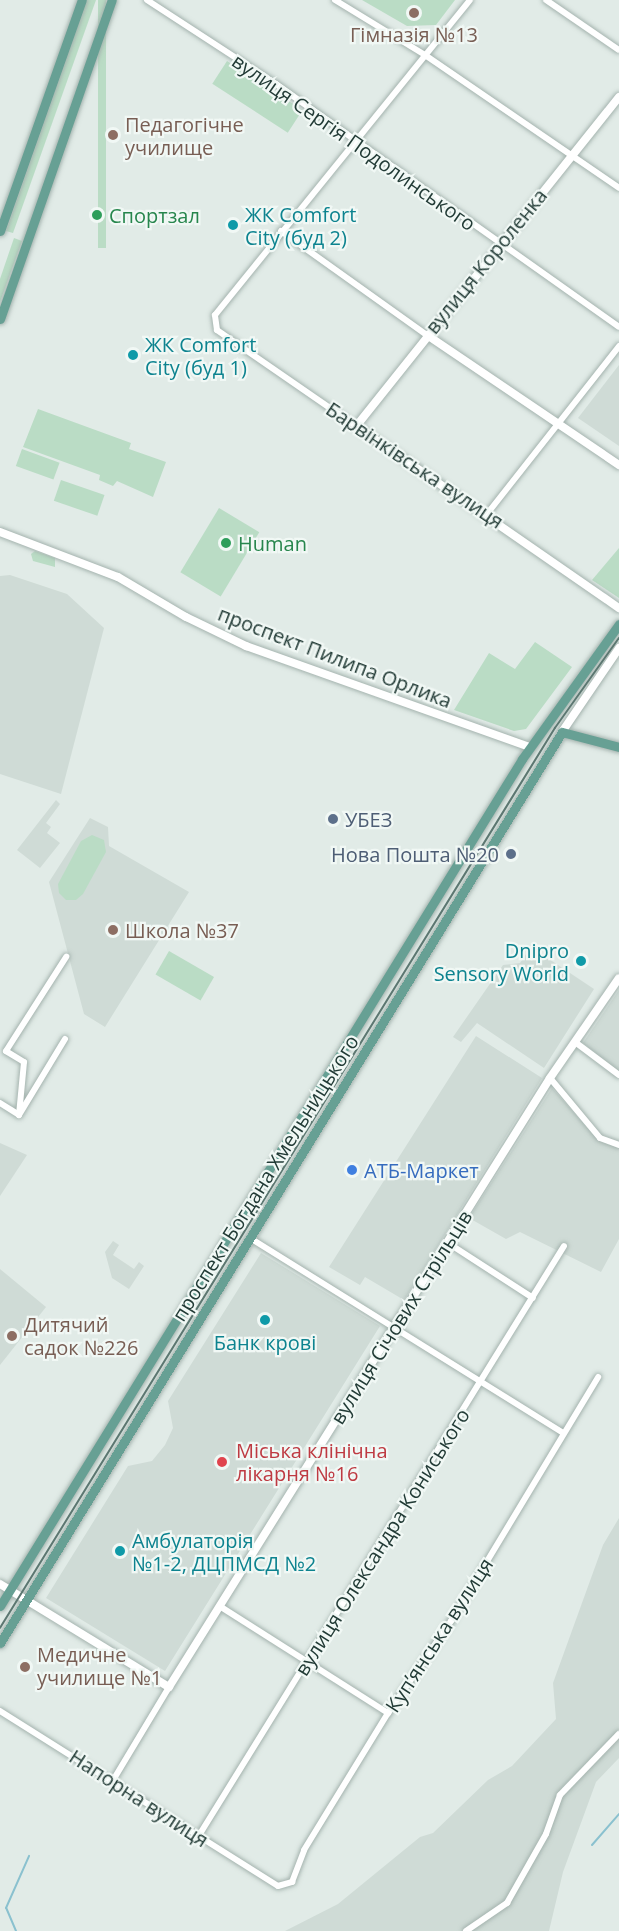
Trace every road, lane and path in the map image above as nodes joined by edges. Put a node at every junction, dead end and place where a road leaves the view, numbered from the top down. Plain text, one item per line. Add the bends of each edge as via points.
1 (82, 0) edge
2 (112, 0) edge
3 (147, 0) edge
4 (335, 0) edge
5 (470, 0) edge
6 (546, 0) edge
7 (619, 50) edge
8 (425, 55) junction
9 (619, 97) edge
10 (354, 142) junction
11 (570, 156) junction
12 (619, 188) edge
13 (0, 231) edge
14 (281, 231) junction
15 (499, 244) junction
16 (0, 319) edge
17 (619, 327) edge
18 (427, 335) junction
19 (619, 346) edge
20 (558, 425) junction
21 (356, 426) junction
22 (619, 465) edge
23 (487, 514) junction
24 (0, 532) edge
25 (619, 608) edge
26 (619, 624) edge
27 (619, 648) edge
28 (562, 732) junction
29 (530, 747) junction
30 (619, 747) edge
31 (548, 754) junction
32 (66, 957) dead end
33 (619, 978) edge
34 (360, 1021) junction
35 (377, 1031) junction
36 (64, 1039) dead end
37 (575, 1042) junction
38 (619, 1075) edge
39 (550, 1078) junction
40 (0, 1104) edge
41 (19, 1115) junction
42 (619, 1145) edge
43 (233, 1228) junction
44 (250, 1238) junction
45 (448, 1243) junction
46 (564, 1246) dead end
47 (533, 1298) junction
48 (394, 1325) junction
49 (598, 1377) dead end
50 (481, 1381) junction
51 (563, 1433) junction
52 (0, 1584) edge
53 (10, 1590) junction
54 (27, 1600) junction
55 (0, 1606) edge
56 (221, 1606) junction
57 (0, 1643) edge
58 (309, 1660) junction
59 (169, 1687) junction
60 (0, 1711) edge
61 (388, 1713) junction
62 (619, 1734) edge
63 (112, 1782) junction
64 (198, 1837) junction
65 (278, 1886) joint
66 (466, 1931) edge

1 - 13 main road
2 - 16 main road
3 - 10 street, вулиця Сергія Подолинського via 276,84
4 - 8 street
5 - 8 street
6 - 7 street
8 - 10 street
8 - 11 street
9 - 11 street, вулиця Короленка
10 - 14 street
10 - 15 street, вулиця Сергія Подолинського
11 - 12 street
11 - 15 street, вулиця Короленка
14 - 18 street
14 - 21 street, Барвінківська вулиця via 220,308 214,321 217,330
15 - 17 street, вулиця Сергія Подолинського
15 - 18 street, вулиця Короленка
18 - 20 street
18 - 21 street, вулиця Короленка
19 - 20 street
20 - 22 street
20 - 23 street
21 - 23 street, Барвінківська вулиця
23 - 25 street, Барвінківська вулиця
24 - 29 street, проспект Пилипа Орлика via 118,577 246,646
26 - 29 main road, проспект Богдана Хмельницького
27 - 28 street
28 - 30 main road
28 - 31 main road, проспект Богдана Хмельницького
29 - 31 main road
29 - 34 main road, проспект Богдана Хмельницького
31 - 35 main road, проспект Богдана Хмельницького
32 - 41 street via 6,1051 24,1062
33 - 37 street, вулиця Січових Стрільців
34 - 35 main road
34 - 43 main road, проспект Богдана Хмельницького
35 - 44 main road, проспект Богдана Хмельницького
36 - 41 street
37 - 38 street
37 - 39 street, вулиця Січових Стрільців
39 - 42 street via 600,1138
39 - 45 street, вулиця Січових Стрільців
40 - 41 street
43 - 44 main road
43 - 53 main road, проспект Богдана Хмельницького
44 - 48 street
44 - 54 main road, проспект Богдана Хмельницького
45 - 47 street
45 - 48 street, вулиця Січових Стрільців
46 - 47 street, вулиця Олександра Кониського
47 - 50 street, вулиця Олександра Кониського
48 - 50 street
48 - 56 street, вулиця Січових Стрільців
49 - 51 street, Купʼянська вулиця
50 - 51 street
50 - 58 street, вулиця Олександра Кониського
51 - 61 street, Купʼянська вулиця via 451,1621
52 - 53 street
53 - 54 street
53 - 55 main road, проспект Богдана Хмельницького
54 - 57 main road, проспект Богдана Хмельницького
54 - 59 street
56 - 58 street
56 - 59 street, вулиця Січових Стрільців
58 - 61 street
58 - 64 street, вулиця Олександра Кониського
59 - 63 street, вулиця Січових Стрільців
60 - 63 street, Напорна вулиця
61 - 65 street, Купʼянська вулиця via 304,1850 296,1877
62 - 66 street via 560,1795 546,1834 507,1903
63 - 64 street, Напорна вулиця
64 - 65 street, Напорна вулиця

